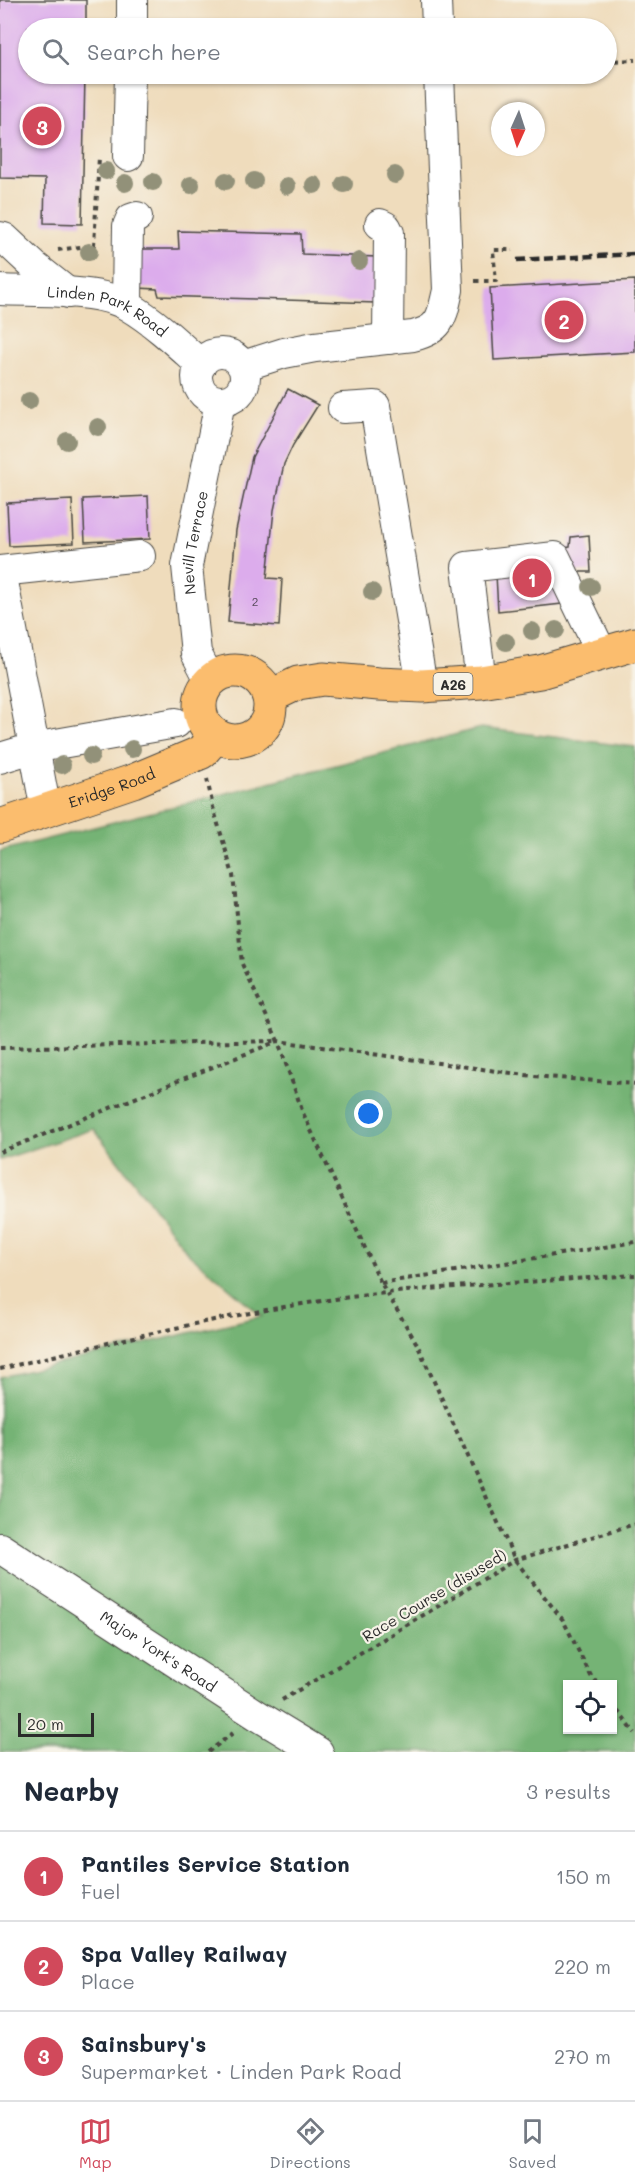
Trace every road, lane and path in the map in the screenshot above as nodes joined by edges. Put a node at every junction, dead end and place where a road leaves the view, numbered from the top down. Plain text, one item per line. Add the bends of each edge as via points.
1 (132, 0) edge
2 (436, 0) edge
3 (132, 18) edge
4 (437, 18) edge
5 (635, 60) edge
6 (617, 61) edge
7 (128, 84) edge
8 (439, 84) edge
9 (114, 155) joint
10 (137, 217) dead end
11 (380, 224) dead end
12 (11, 246) edge
13 (513, 250) dead end
14 (447, 282) junction
15 (0, 290) edge
16 (68, 293) junction
17 (127, 305) junction
18 (388, 339) junction
19 (201, 364) junction
20 (243, 366) junction
21 (220, 402) junction
22 (343, 408) dead end
23 (140, 556) dead end
24 (0, 571) edge
25 (635, 644) edge
26 (602, 654) junction
27 (211, 682) junction
28 (481, 682) junction
29 (422, 686) junction
30 (269, 697) junction
31 (176, 723) dead end
32 (209, 744) junction
33 (33, 748) junction
34 (0, 758) edge
35 (46, 812) junction
36 (0, 826) edge
37 (278, 1041) junction
38 (0, 1048) edge
39 (635, 1084) edge
40 (0, 1152) edge
41 (635, 1242) edge
42 (635, 1275) edge
43 (381, 1283) junction
44 (386, 1293) junction
45 (0, 1369) edge
46 (635, 1524) edge
47 (0, 1548) edge
48 (515, 1560) junction
49 (594, 1680) edge
50 (617, 1711) edge
51 (257, 1715) junction
52 (635, 1734) edge
53 (318, 1752) edge

1 - 3 street
2 - 4 street
5 - 6 path
7 - 9 street
8 - 14 street
9 - 12 path via 94,245
10 - 17 street via 130,219 128,226
11 - 18 street via 389,233
12 - 16 street
13 - 14 path via 493,250 496,281
14 - 18 street via 444,309 437,325 428,333
15 - 16 street, Linden Park Road
16 - 17 street, Linden Park Road via 102,296
17 - 19 street, Linden Park Road
18 - 20 street via 304,349
19 - 20 street via 212,355 226,354
19 - 21 street via 200,389
20 - 21 street via 242,390 236,397
21 - 27 street, Nevill Terrace via 187,566 196,653
22 - 29 street via 375,406
23 - 24 street
24 - 33 street
25 - 26 highway, A26
26 - 28 highway, A26 via 540,672
26 - 28 street via 555,557 467,567
27 - 30 highway via 228,672 248,674 265,687
27 - 32 highway via 201,705
28 - 29 highway, A26
29 - 30 highway, A26 via 323,679 298,683
30 - 32 highway via 267,721 256,734 239,741
31 - 33 street
32 - 35 highway, Eridge Road via 133,781
32 - 37 path via 213,807 233,875 242,964
33 - 34 street
33 - 35 street
35 - 36 highway, Eridge Road
37 - 38 path
37 - 39 path via 533,1076
37 - 40 path
37 - 43 path via 303,1113
41 - 43 path
42 - 44 path
43 - 44 path
44 - 45 path via 236,1315
44 - 48 path via 417,1344
46 - 48 path, Race Course (disused)
47 - 51 street, Major York's Road
48 - 49 path via 563,1620
48 - 51 path, Race Course (disused)
50 - 52 path
51 - 53 street, Major York's Road

